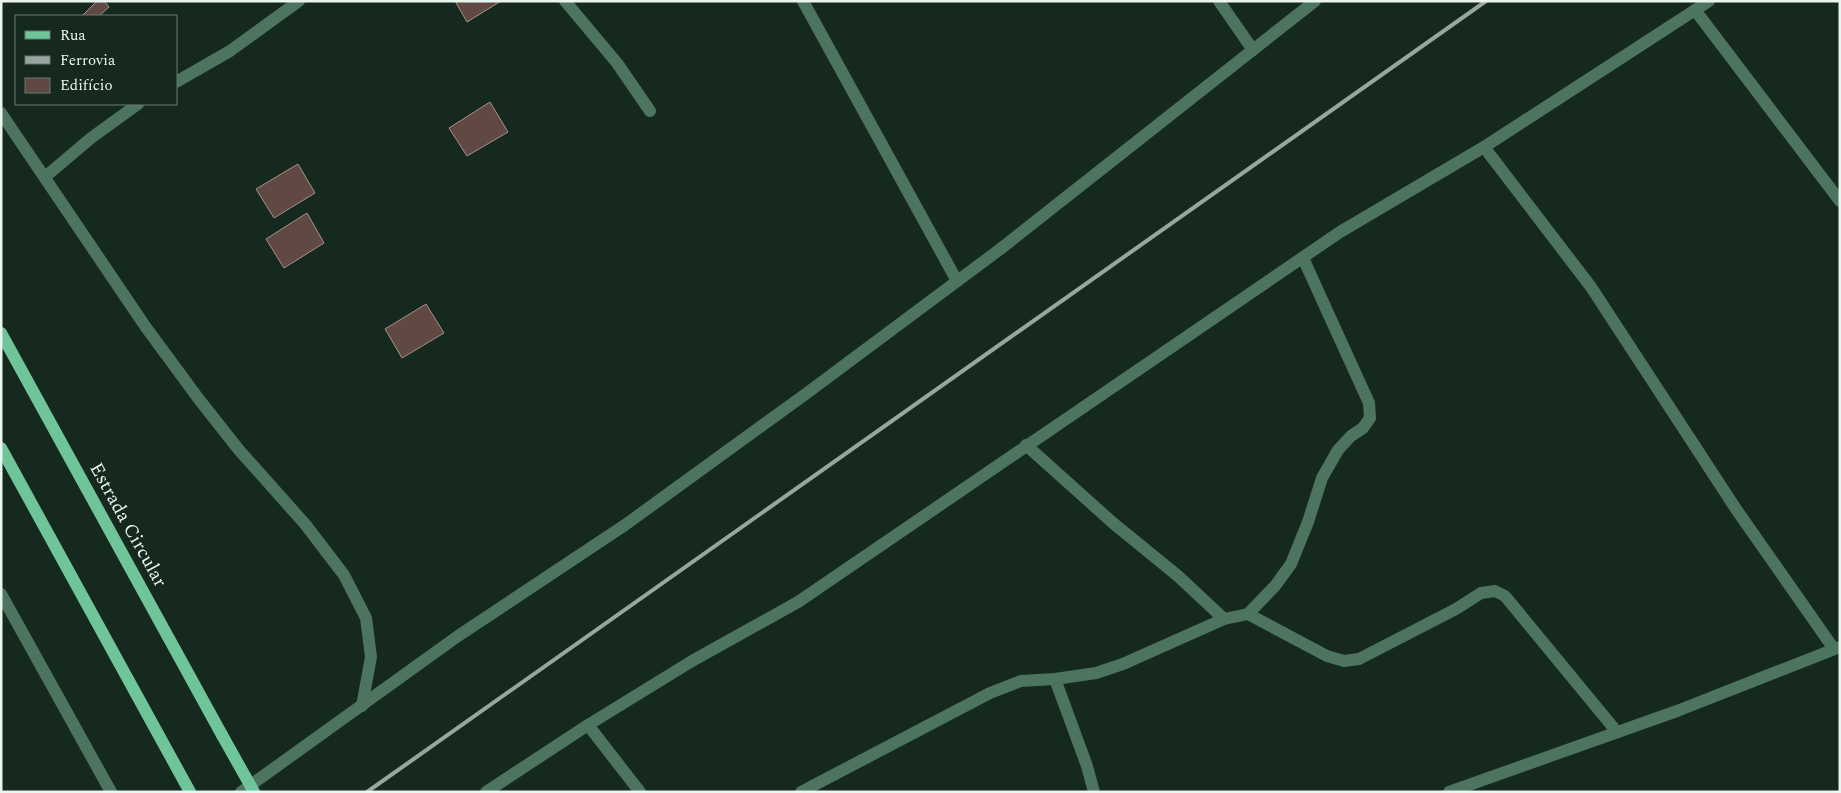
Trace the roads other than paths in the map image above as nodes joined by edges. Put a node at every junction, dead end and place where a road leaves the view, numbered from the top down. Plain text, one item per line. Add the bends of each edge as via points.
1 (299, 1) edge
2 (565, 1) edge
3 (803, 1) edge
4 (1219, 1) edge
5 (1315, 1) edge
6 (1709, 1) edge
7 (1695, 10) junction
8 (1253, 50) junction
9 (178, 81) edge
10 (137, 105) edge
11 (650, 111) dead end
12 (1, 113) edge
13 (1484, 147) junction
14 (45, 177) junction
15 (1840, 200) edge
16 (1303, 258) junction
17 (958, 281) junction
18 (1, 333) edge
19 (1026, 445) junction
20 (1, 448) edge
21 (1, 594) edge
22 (1248, 614) junction
23 (1224, 619) junction
24 (1837, 648) edge
25 (1055, 679) junction
26 (362, 706) junction
27 (588, 725) junction
28 (1617, 732) junction
29 (111, 792) edge
30 (190, 792) edge
31 (242, 792) edge
32 (254, 792) edge
33 (486, 792) edge
34 (640, 792) edge
35 (801, 792) edge
36 (1094, 792) edge
37 (1449, 792) edge

1 - 9 street via 230,51
2 - 11 street via 617,63
3 - 17 street
4 - 8 street
5 - 8 street
6 - 7 street
7 - 13 street
7 - 15 street
8 - 17 street
10 - 14 street
12 - 14 street
13 - 16 street via 1340,232
13 - 24 street via 1591,286 1736,509
14 - 26 street via 145,326 198,398 344,575 366,618 371,657
16 - 19 street
16 - 22 street via 1369,403 1370,418 1338,450 1322,478 1291,564
17 - 26 street via 626,525 458,636
18 - 32 main road, Estrada Circular, bridge
19 - 23 street
19 - 27 street via 798,602 692,661
20 - 30 main road
21 - 29 street
22 - 23 street
22 - 28 street via 1327,656 1344,661 1359,659 1481,593 1495,591 1505,596
23 - 25 street via 1123,664 1096,673
24 - 28 street
25 - 35 street via 1021,681 990,692
25 - 36 street via 1088,766
26 - 31 street
27 - 33 street
27 - 34 street
28 - 37 street

